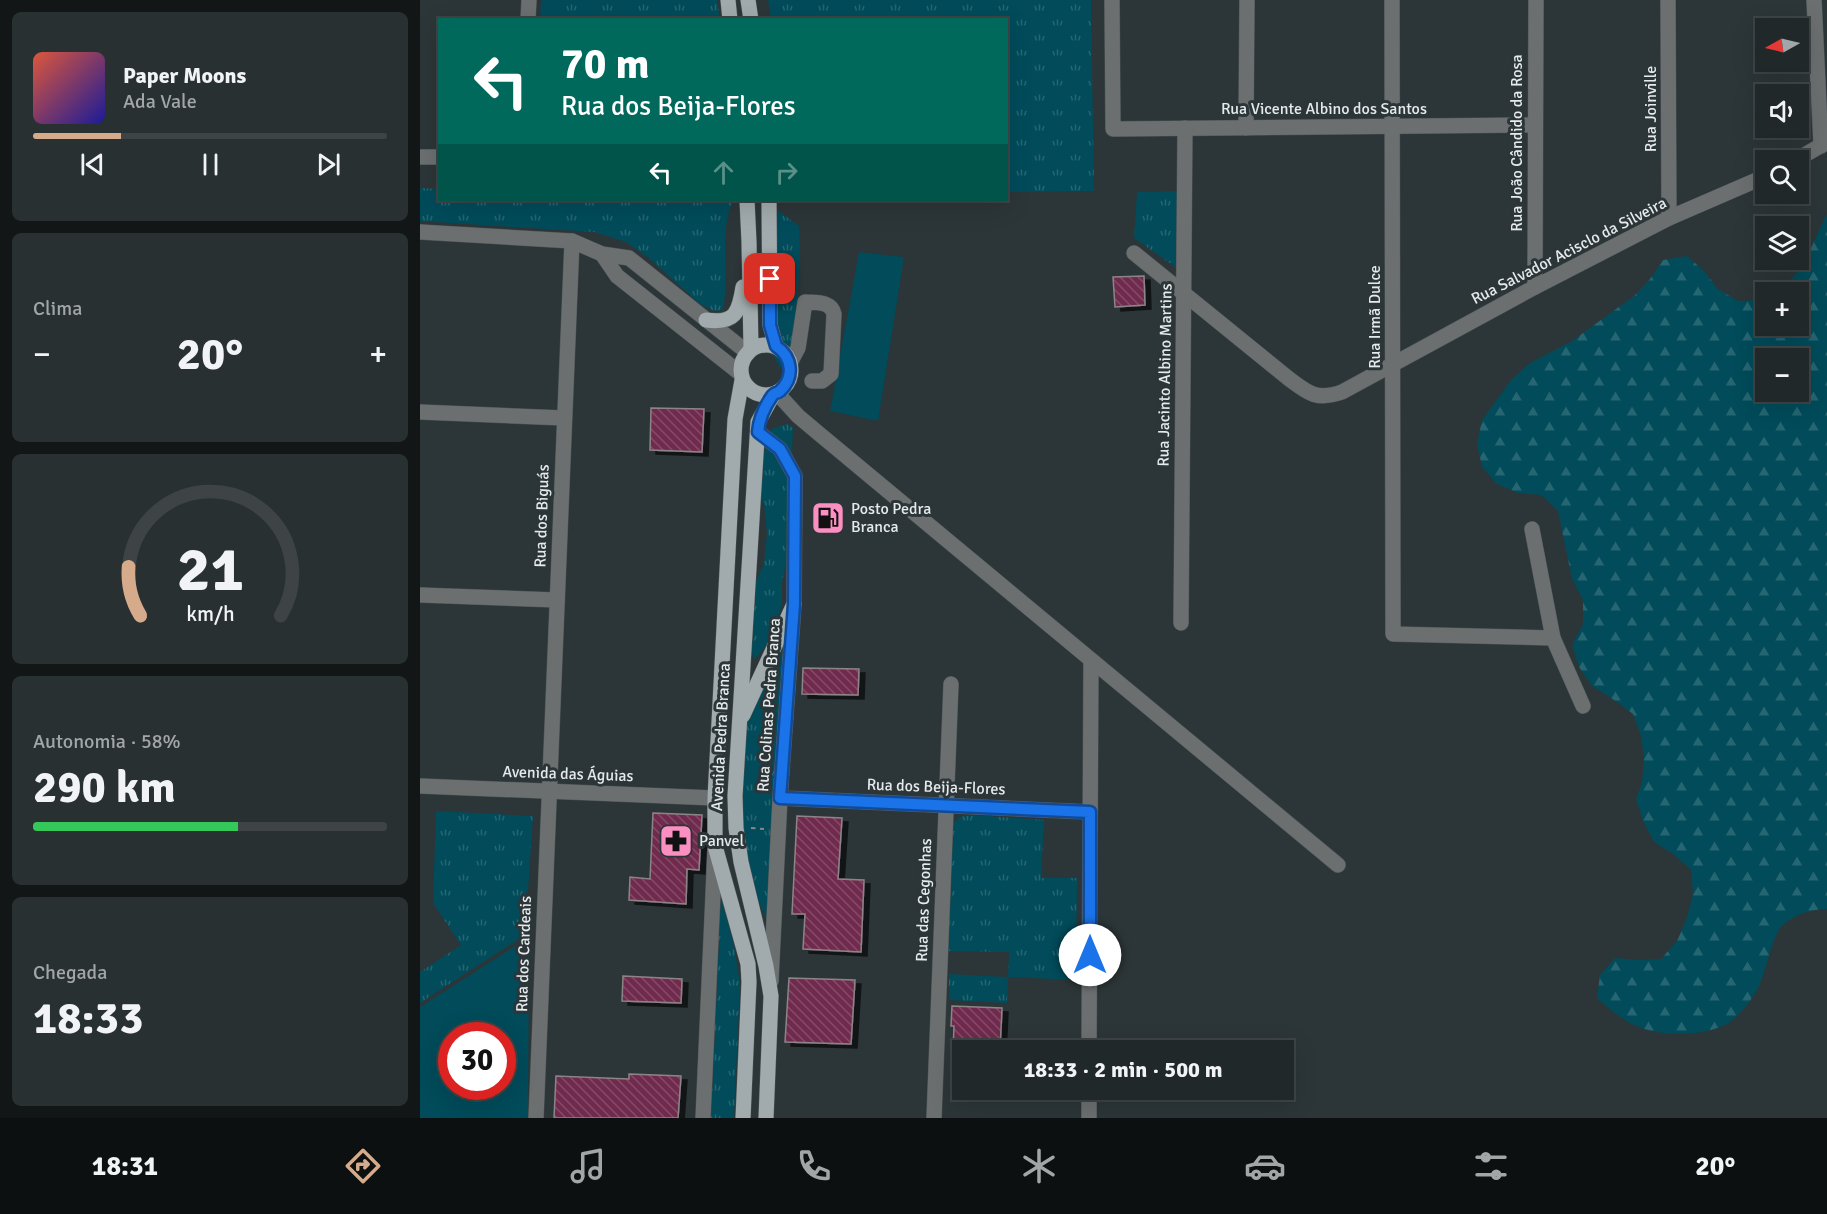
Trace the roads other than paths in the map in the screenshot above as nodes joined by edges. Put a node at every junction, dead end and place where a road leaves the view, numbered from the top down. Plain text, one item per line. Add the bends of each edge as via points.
1 (529, 0) edge
2 (728, 0) edge
3 (748, 0) edge
4 (1113, 0) edge
5 (1247, 0) edge
6 (1392, 0) edge
7 (1536, 0) edge
8 (1668, 0) edge
9 (1814, 0) edge
10 (528, 18) edge
11 (730, 18) edge
12 (751, 18) edge
13 (1535, 125) junction
14 (1392, 126) junction
15 (1185, 128) junction
16 (1246, 128) junction
17 (1824, 144) edge
18 (1809, 153) edge
19 (420, 157) edge
20 (438, 157) edge
21 (1755, 181) edge
22 (747, 201) edge
23 (770, 201) edge
24 (1669, 218) junction
25 (420, 232) edge
26 (572, 241) junction
27 (749, 242) junction
28 (1134, 253) dead end
29 (602, 254) junction
30 (1535, 287) junction
31 (1184, 293) junction
32 (706, 320) junction
33 (776, 346) junction
34 (749, 351) junction
35 (790, 363) junction
36 (1393, 364) junction
37 (742, 377) junction
38 (812, 381) dead end
39 (775, 394) junction
40 (420, 412) edge
41 (564, 418) junction
42 (758, 432) junction
43 (1532, 529) dead end
44 (420, 595) edge
45 (557, 600) junction
46 (794, 604) junction
47 (1181, 623) dead end
48 (1553, 638) junction
49 (1091, 660) junction
50 (951, 684) dead end
51 (1583, 706) dead end
52 (739, 723) junction
53 (420, 786) edge
54 (549, 792) junction
55 (714, 798) junction
56 (780, 798) junction
57 (946, 805) junction
58 (1090, 812) junction
59 (715, 846) junction
60 (1338, 865) dead end
61 (771, 996) junction
62 (1089, 1040) edge
63 (1089, 1100) edge
64 (536, 1118) edge
65 (704, 1118) edge
66 (743, 1118) edge
67 (766, 1118) edge
68 (934, 1118) edge
69 (1089, 1118) edge

1 - 10 street
2 - 11 main road
3 - 12 main road
4 - 15 street, Rua Vicente Albino dos Santos via 1113,129
5 - 16 street
6 - 14 street, Rua Irmã Dulce
7 - 13 street, Rua João Cândido da Rosa
8 - 24 street, Rua Joinville
9 - 17 street
13 - 14 street, Rua Vicente Albino dos Santos
13 - 30 street, Rua João Cândido da Rosa
14 - 16 street, Rua Vicente Albino dos Santos
14 - 36 street, Rua Irmã Dulce
15 - 16 street, Rua Vicente Albino dos Santos
15 - 31 street, Rua Jacinto Albino Martins
17 - 18 street
19 - 20 street
21 - 24 street, Rua Salvador Acisclo da Silveira
22 - 27 main road
23 - 33 main road via 770,325
24 - 30 street, Rua Salvador Acisclo da Silveira
25 - 26 street
26 - 29 street
26 - 41 street, Rua dos Biguás
27 - 32 main road via 738,309 720,322
27 - 34 main road
28 - 31 street, Rua Salvador Acisclo da Silveira
29 - 32 street via 629,258
29 - 37 street via 617,276
30 - 36 street, Rua Salvador Acisclo da Silveira
31 - 36 street, Rua Salvador Acisclo da Silveira via 1312,394 1322,397 1342,392
31 - 47 street, Rua Jacinto Albino Martins
32 - 34 street
33 - 34 main road via 766,344
33 - 35 main road
34 - 37 main road via 741,361
35 - 38 street via 798,348 805,302 828,305 834,315 831,374 822,381
35 - 39 main road via 790,378
36 - 48 street, Rua Irmã Dulce via 1393,634
37 - 39 main road via 750,390
37 - 55 main road, Avenida Pedra Branca via 735,418
39 - 42 main road, Avenida Pedra Branca via 758,422
39 - 49 street
40 - 41 street
41 - 45 street, Rua dos Biguás
42 - 46 street, Rua Colinas Pedra Branca via 780,449 795,476
42 - 52 main road, Avenida Pedra Branca
43 - 48 street
44 - 45 street
45 - 54 street, Rua dos Biguás
46 - 52 main road
46 - 56 street, Rua Colinas Pedra Branca
48 - 51 street
49 - 58 street
49 - 60 street
50 - 57 street, Rua das Cegonhas
52 - 61 main road, Avenida Pedra Branca via 736,828
53 - 54 street, Avenida das Águias
54 - 55 street, Avenida das Águias
54 - 64 street, Rua dos Cardeais
55 - 59 main road, Avenida Pedra Branca
56 - 57 street, Rua dos Beija-Flores
56 - 61 street, Rua Colinas Pedra Branca
57 - 58 street, Rua dos Beija-Flores
57 - 68 street, Rua das Cegonhas
58 - 62 street
59 - 65 street, Avenida Pedra Branca
59 - 66 main road, Avenida Pedra Branca via 748,964
61 - 67 main road, Avenida Pedra Branca
63 - 69 street

